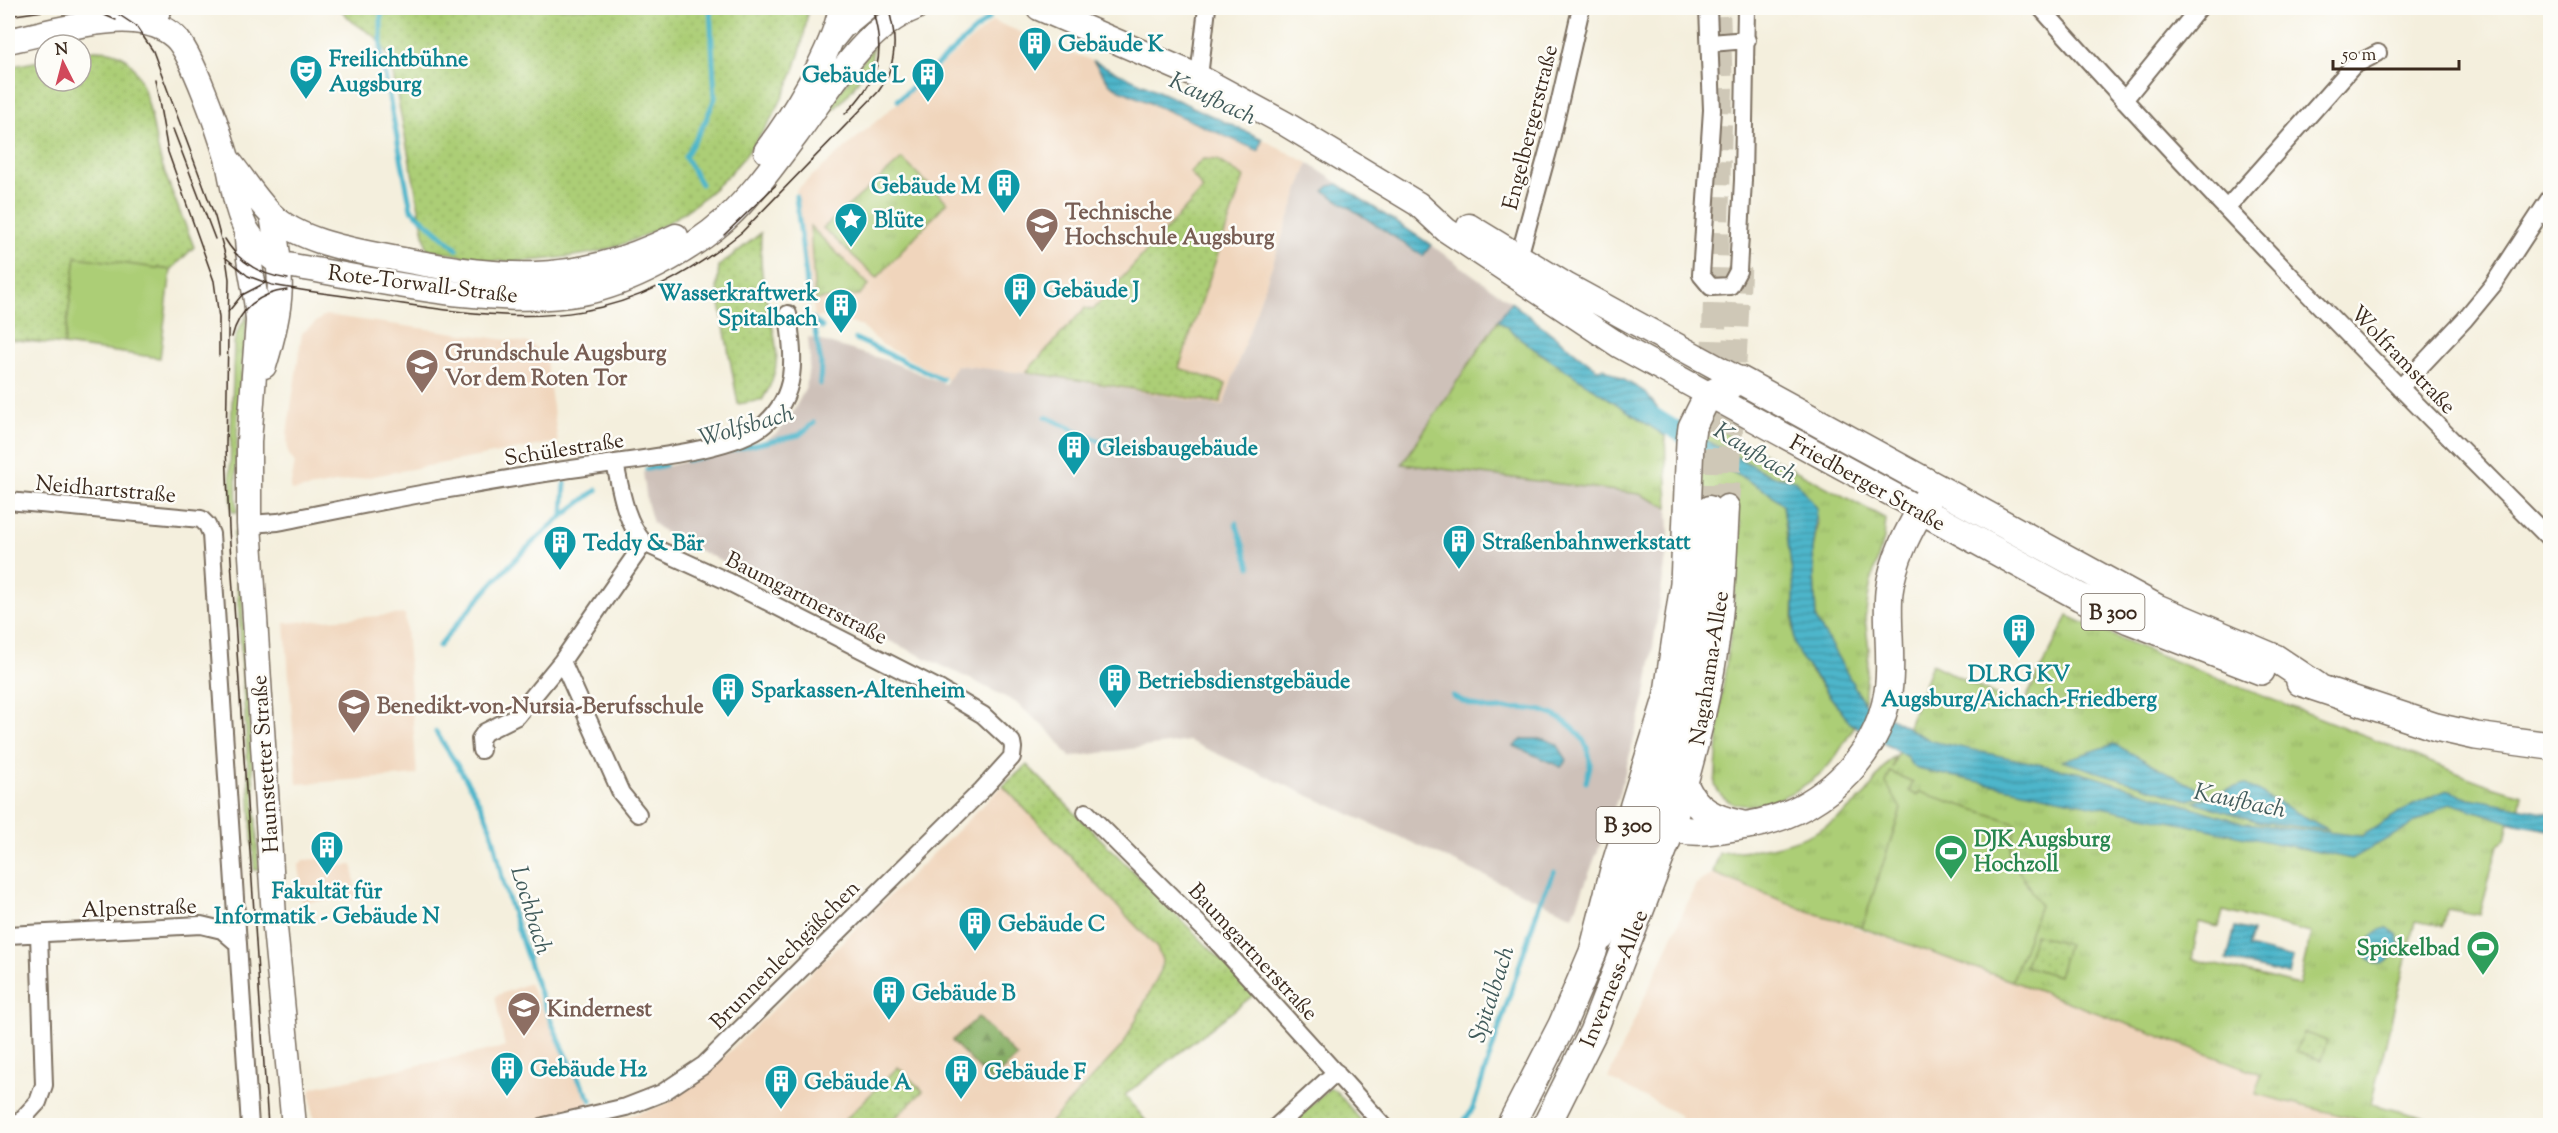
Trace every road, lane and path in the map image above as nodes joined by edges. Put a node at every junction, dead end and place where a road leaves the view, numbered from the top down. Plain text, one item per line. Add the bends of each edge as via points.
1 (841, 8) edge
2 (865, 8) edge
3 (873, 8) edge
4 (885, 8) edge
5 (1039, 8) edge
6 (1207, 8) edge
7 (1581, 8) edge
8 (1708, 8) edge
9 (1746, 8) edge
10 (2041, 8) edge
11 (2199, 8) edge
12 (912, 9) edge
13 (160, 16) edge
14 (1747, 40) junction
15 (8, 41) edge
16 (1711, 43) junction
17 (828, 46) junction
18 (859, 49) junction
19 (2378, 53) dead end
20 (1199, 77) junction
21 (2124, 100) junction
22 (227, 158) junction
23 (2550, 198) edge
24 (1418, 204) junction
25 (2227, 208) junction
26 (272, 215) junction
27 (247, 231) junction
28 (326, 243) junction
29 (1519, 257) junction
30 (280, 264) junction
31 (258, 303) junction
32 (788, 314) dead end
33 (1740, 380) junction
34 (2400, 388) junction
35 (253, 402) junction
36 (1703, 403) junction
37 (615, 463) junction
38 (1934, 487) junction
39 (8, 501) edge
40 (1921, 510) junction
41 (201, 519) joint
42 (249, 524) junction
43 (2550, 539) edge
44 (644, 543) junction
45 (562, 661) junction
46 (2317, 687) junction
47 (2550, 746) edge
48 (1013, 748) joint
49 (481, 750) dead end
50 (1685, 786) junction
51 (1656, 805) junction
52 (1086, 812) dead end
53 (638, 814) dead end
54 (1743, 825) junction
55 (1672, 827) junction
56 (39, 934) junction
57 (8, 935) edge
58 (236, 942) junction
59 (1593, 952) junction
60 (1336, 1072) junction
61 (16, 1125) edge
62 (250, 1125) edge
63 (294, 1125) edge
64 (544, 1125) edge
65 (1277, 1125) edge
66 (1384, 1125) edge
67 (1510, 1125) edge
68 (1546, 1125) edge

1 - 17 main road
2 - 17 main road via 842,27
3 - 18 main road
4 - 12 main road
5 - 20 main road, Friedberger Straße
6 - 20 street
7 - 29 street, Engelbergerstraße
8 - 16 street
9 - 14 street
10 - 21 street, Wolframstraße
11 - 21 street
12 - 18 main road
13 - 15 main road
13 - 22 main road, Rote-Torwall-Straße via 186,51
14 - 16 street
14 - 16 street via 1738,271 1730,286 1711,287 1701,274 1712,110
17 - 28 main road, Rote-Torwall-Straße via 769,147 735,188 694,224 650,249 615,262 563,273 501,275 416,263
18 - 30 main road, Rote-Torwall-Straße via 764,178 726,219 656,265 606,287 566,296 513,297 432,289
19 - 25 street via 2353,66
20 - 24 main road, Friedberger Straße
21 - 25 street, Wolframstraße
22 - 26 main road, Rote-Torwall-Straße
22 - 27 main road, Rote-Torwall-Straße via 232,188
23 - 34 street via 2493,285
24 - 29 main road, Friedberger Straße via 1454,217
24 - 36 main road, Friedberger Straße via 1446,230
25 - 34 street, Wolframstraße
26 - 28 main road, Rote-Torwall-Straße
26 - 30 main road, Rote-Torwall-Straße
27 - 30 main road, Rote-Torwall-Straße
27 - 31 main road, Haunstetter Straße via 247,251
28 - 30 main road, Rote-Torwall-Straße via 293,254
29 - 33 main road, Friedberger Straße
30 - 31 main road, Haunstetter Straße
30 - 35 main road, Haunstetter Straße via 276,328
31 - 35 main road, Haunstetter Straße
32 - 37 street, Schülestraße via 792,380 765,424 714,446
33 - 36 main road
33 - 38 main road, Friedberger Straße / B 300
34 - 43 street, Wolframstraße
35 - 42 main road, Haunstetter Straße
36 - 40 main road, Friedberger Straße
36 - 59 main road, B 300 via 1692,427 1684,584 1667,699 1615,866
37 - 42 street, Schülestraße
37 - 44 street via 626,511
38 - 40 main road, B 300
38 - 46 main road, Friedberger Straße / B 300 via 2157,608 2275,658
39 - 41 street, Neidhartstraße
40 - 46 main road, Friedberger Straße / B 300 via 2043,578 2129,620 2271,675
40 - 54 main road, B 300 via 1899,552 1889,591 1889,683 1882,717 1866,746 1848,772 1804,808
41 - 58 street, Haunstetter Straße via 211,534
42 - 63 main road, Haunstetter Straße via 274,917
44 - 45 street
44 - 48 street, Baumgartnerstraße via 941,690 983,715 1012,742
45 - 49 street via 517,716 485,732 480,739
45 - 53 street via 621,793
46 - 47 main road, Friedberger Straße / B 300 via 2436,727
48 - 64 street, Brunnenlechgäßchen via 1012,757 982,790 704,1065 662,1093 626,1107
50 - 51 main road, Nagahama-Allee via 1712,673 1720,617 1718,507 1694,671
50 - 54 main road via 1701,810 1714,818
50 - 55 main road, Nagahama-Allee
51 - 55 main road via 1661,817
51 - 59 main road, Nagahama-Allee via 1617,913
52 - 60 street, Baumgartnerstraße via 1218,943
54 - 55 main road, B 300 via 1704,831
55 - 68 main road, Inverness-Allee / B 300 via 1593,1032
56 - 57 street, Alpenstraße
56 - 58 street, Alpenstraße via 201,925 222,930
56 - 61 street via 44,1085 38,1102
58 - 62 street, Haunstetter Straße
59 - 67 main road, Inverness-Allee / B 300 via 1562,1025
60 - 65 street
60 - 66 street, Baumgartnerstraße

